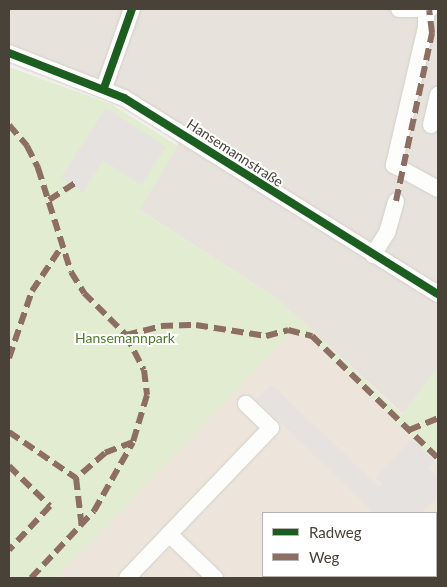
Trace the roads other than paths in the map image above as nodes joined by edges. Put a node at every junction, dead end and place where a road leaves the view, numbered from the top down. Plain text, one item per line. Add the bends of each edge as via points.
1 (132, 9) edge
2 (399, 9) edge
3 (428, 10) edge
4 (438, 31) edge
5 (9, 53) edge
6 (104, 88) junction
7 (438, 95) edge
8 (432, 125) dead end
9 (438, 189) edge
10 (396, 201) dead end
11 (373, 255) junction
12 (438, 294) edge
13 (246, 404) dead end
14 (169, 534) junction
15 (413, 577) edge
16 (127, 578) edge
17 (215, 578) edge
18 (417, 578) edge

1 - 6 street
2 - 3 street
3 - 4 street
3 - 9 street via 394,165
5 - 6 street, Hansemannstraße
6 - 11 street, Hansemannstraße
7 - 8 street
10 - 11 street via 387,233
11 - 12 street, Hansemannstraße
13 - 14 street via 271,428
14 - 16 street
14 - 17 street
15 - 18 street

